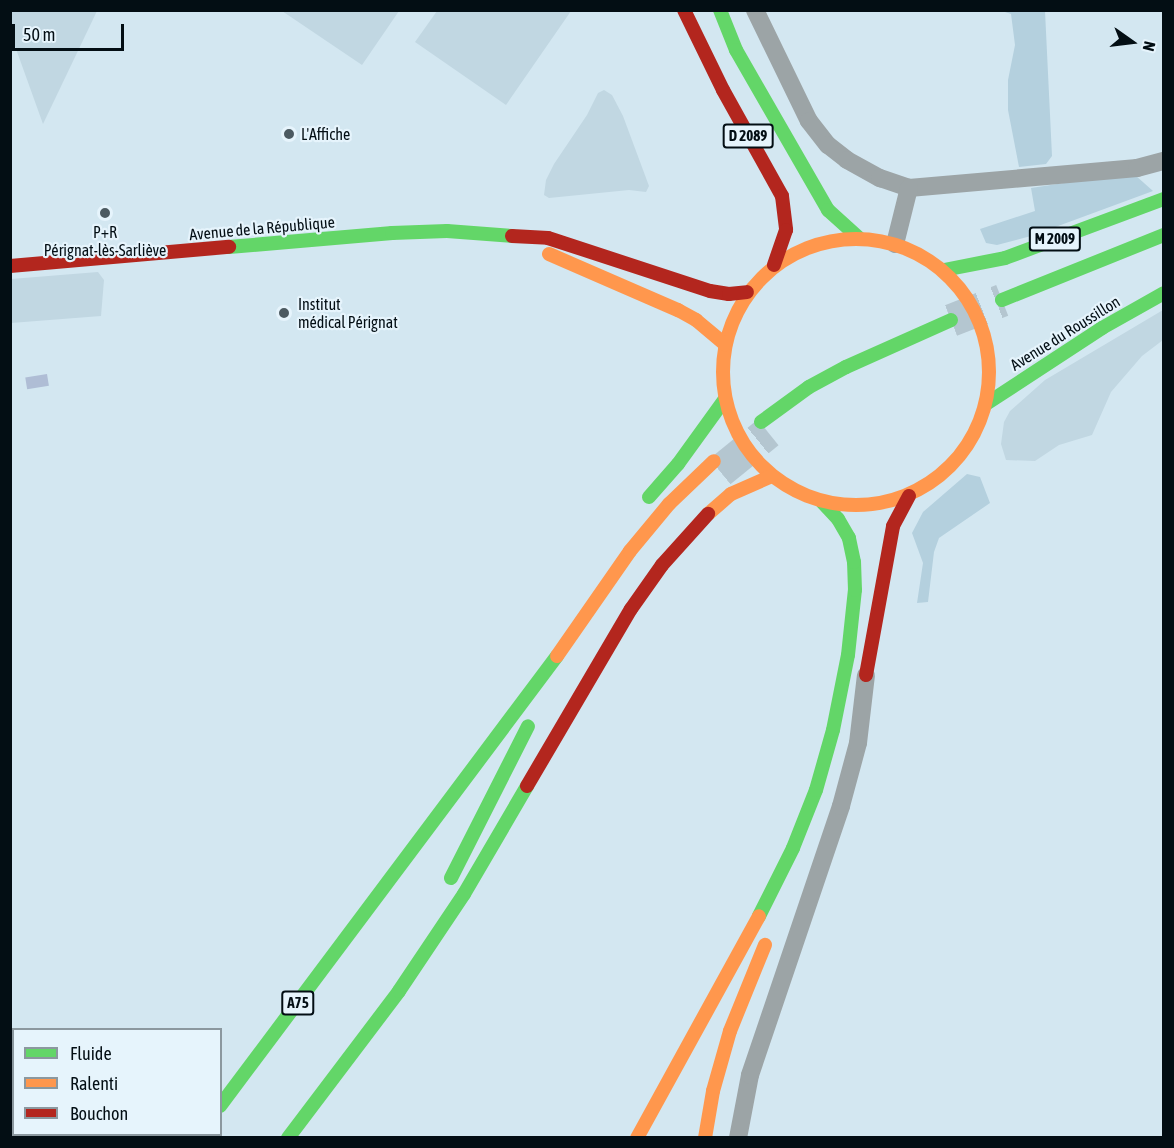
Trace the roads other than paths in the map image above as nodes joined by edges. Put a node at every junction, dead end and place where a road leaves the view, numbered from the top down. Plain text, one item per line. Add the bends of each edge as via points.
1 (684, 10) edge
2 (720, 10) edge
3 (755, 10) edge
4 (1164, 161) edge
5 (909, 188) junction
6 (1164, 199) edge
7 (1164, 235) edge
8 (517, 237) junction
9 (858, 238) junction
10 (895, 244) junction
11 (1164, 249) edge
12 (774, 265) junction
13 (10, 266) edge
14 (944, 270) junction
15 (747, 292) junction
16 (1164, 293) edge
17 (953, 325) tunnel mouth
18 (724, 344) junction
19 (725, 399) junction
20 (986, 404) junction
21 (765, 427) tunnel mouth
22 (771, 476) junction
23 (909, 496) junction
24 (822, 502) junction
25 (641, 506) dead end
26 (866, 675) junction
27 (549, 690) dead end
28 (532, 718) dead end
29 (459, 763) dead end
30 (798, 871) dead end
31 (445, 888) dead end
32 (376, 901) junction
33 (771, 931) dead end
34 (412, 946) dead end
35 (222, 1103) edge
36 (311, 1107) junction
37 (288, 1137) edge
38 (637, 1137) edge
39 (705, 1137) edge
40 (738, 1137) edge

1 - 12 main road, D 2089 via 782,196 786,230
2 - 9 main road, D 2089 via 736,50 828,210
3 - 5 street via 809,121 828,145 880,178
4 - 5 street via 1137,168
5 - 10 street
6 - 14 main road, M 2009 via 1005,258
7 - 11 main road via 1004,305
8 - 13 main road, Avenue de la République via 447,231 392,233
8 - 15 main road, Avenue de la République via 548,238 710,291
8 - 18 main road, Avenue de la République via 542,252 678,310
9 - 10 main road
9 - 12 main road via 812,245
10 - 14 main road
12 - 15 main road
14 - 20 main road via 966,295 988,348
15 - 18 main road
16 - 20 main road, Avenue du Roussillon via 1102,328
17 - 21 main road
18 - 19 main road
19 - 22 main road via 742,443
19 - 25 main road via 678,464
20 - 23 main road via 966,449 938,479
22 - 24 main road
22 - 36 main road via 731,494 704,518 637,600 464,894 399,991
23 - 24 main road via 870,506
23 - 26 main road via 888,545
24 - 38 main road via 849,538 855,581 848,655 830,740 801,828 767,902
26 - 30 main road via 817,827
26 - 40 street via 858,743 841,806 750,1075
27 - 32 main road via 640,558 717,466 669,504 630,551 526,701
28 - 31 main road
29 - 32 main road via 396,859
32 - 35 main road, A75
33 - 39 main road via 730,1031
34 - 36 main road
36 - 37 main road

